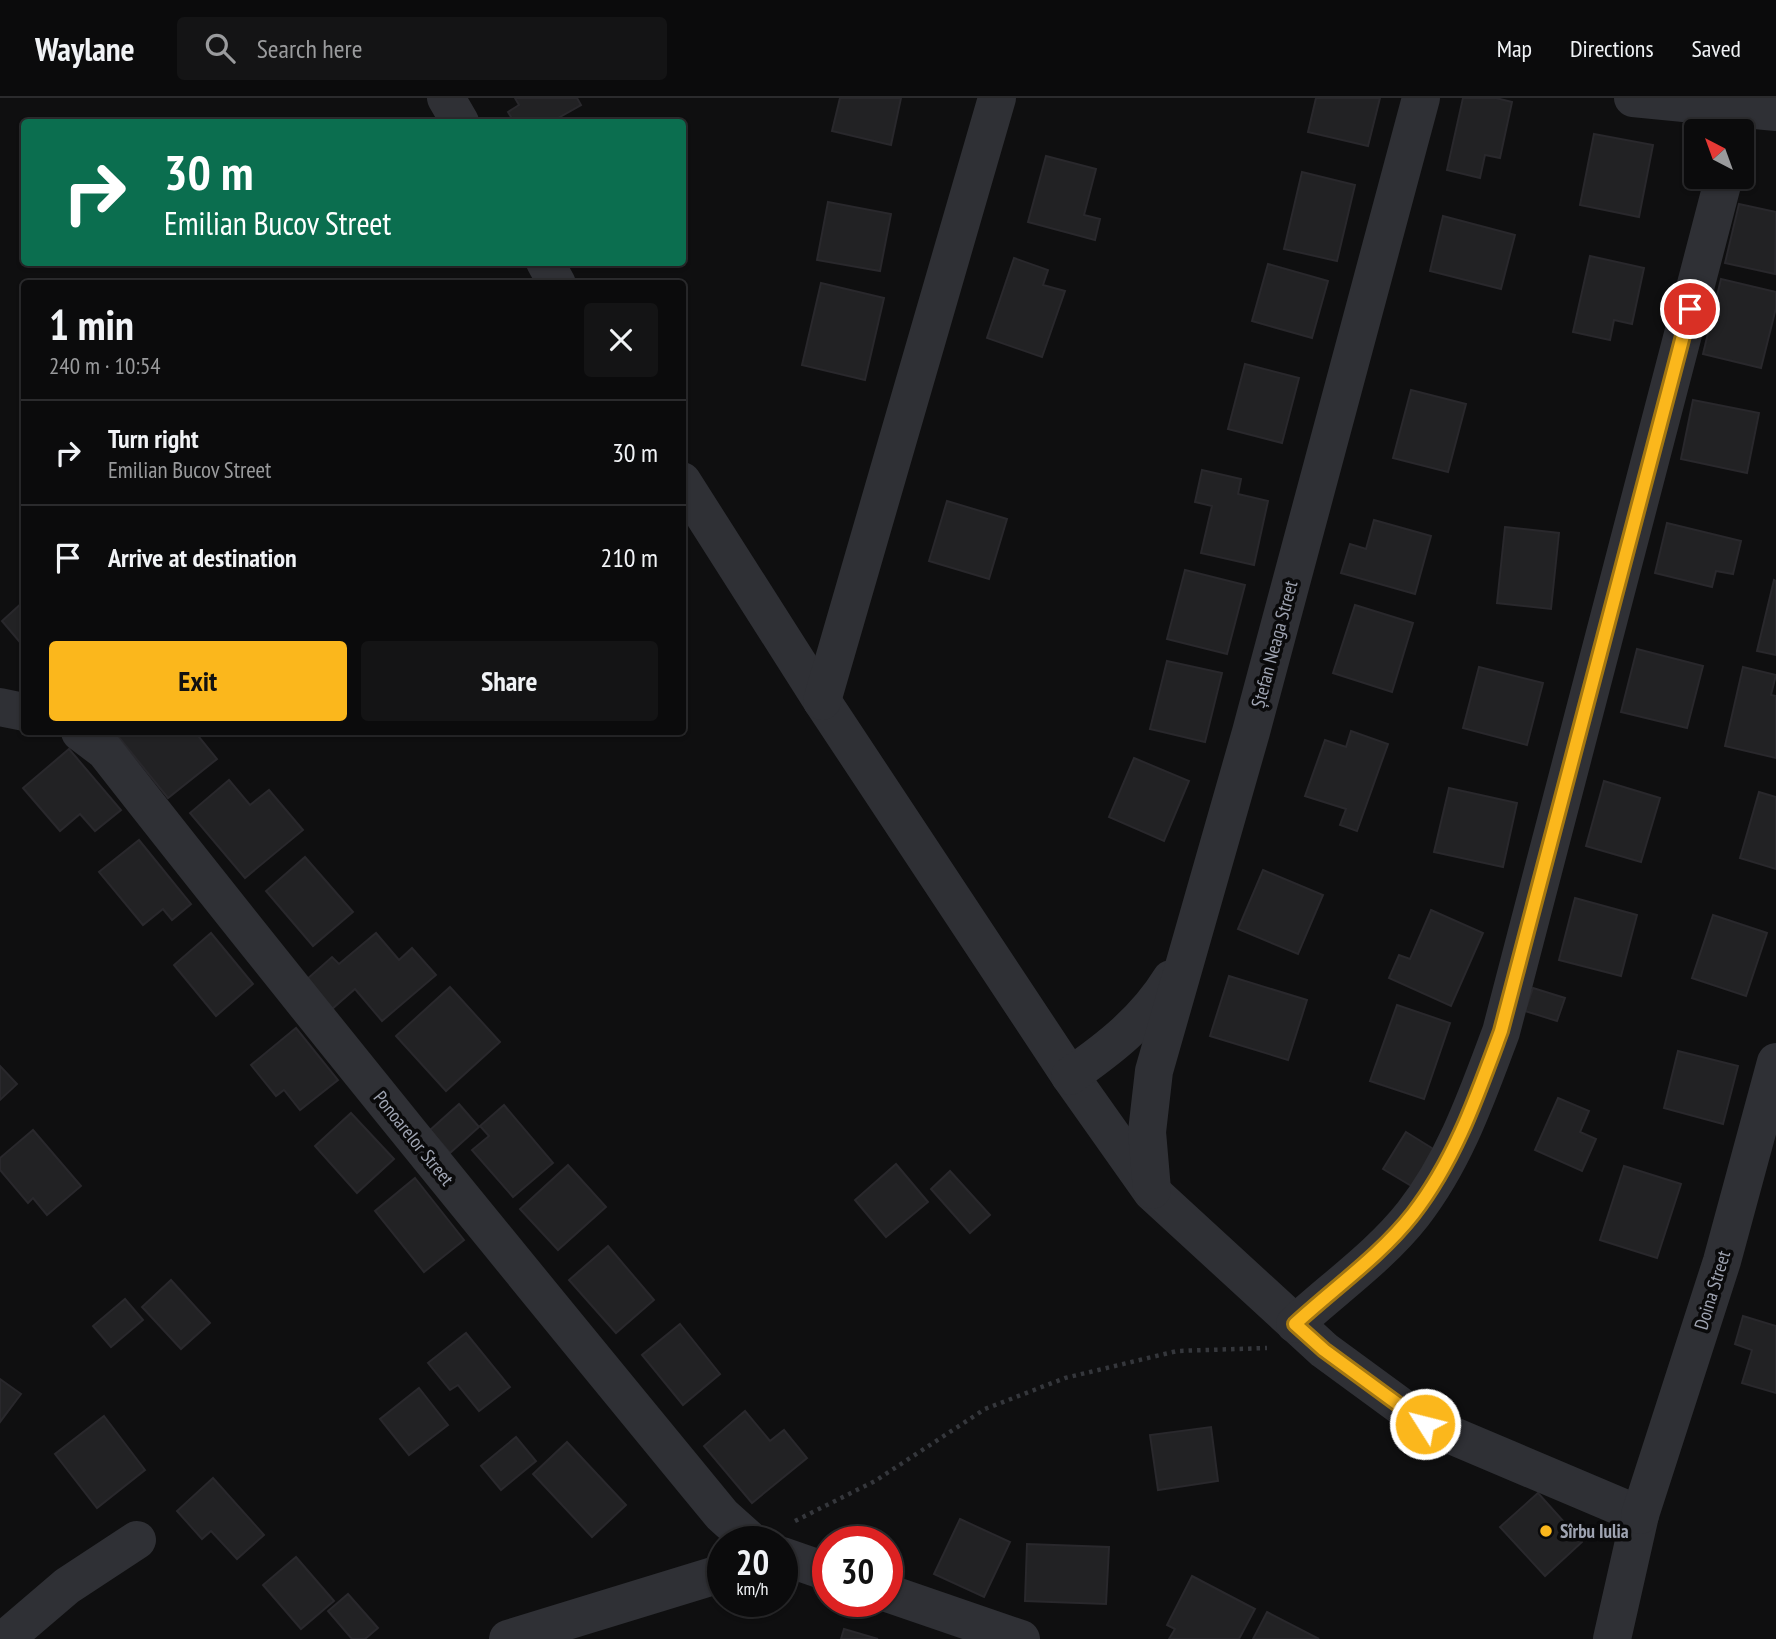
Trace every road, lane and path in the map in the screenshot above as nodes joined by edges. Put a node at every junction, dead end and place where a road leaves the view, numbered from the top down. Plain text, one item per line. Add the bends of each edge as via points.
1 (446, 98) edge
2 (997, 98) edge
3 (1421, 98) edge
4 (1633, 98) edge
5 (1751, 117) edge
6 (458, 119) edge
7 (1721, 189) edge
8 (686, 487) edge
9 (822, 701) junction
10 (0, 707) edge
11 (21, 711) edge
12 (84, 735) edge
13 (1191, 947) junction
14 (1776, 1062) edge
15 (1070, 1076) junction
16 (1152, 1192) junction
17 (1295, 1324) junction
18 (1324, 1350) junction
19 (1640, 1515) junction
20 (734, 1526) edge
21 (798, 1532) edge
22 (137, 1540) dead end
23 (798, 1549) edge
24 (812, 1560) edge
25 (707, 1578) edge
26 (903, 1598) edge
27 (5, 1639) edge
28 (508, 1639) edge
29 (1021, 1639) edge
30 (1612, 1639) edge

1 - 6 street
2 - 9 street
3 - 13 street, Ștefan Neaga Street
4 - 5 street
7 - 17 street via 1539,890 1487,1069 1445,1167 1412,1215 1375,1255
8 - 9 street
9 - 15 street
10 - 11 street
12 - 20 street, Ponoarelor Street via 105,751 233,916
13 - 15 street via 1145,1016
13 - 16 street, Ștefan Neaga Street via 1154,1071 1147,1132
14 - 19 street, Doina Street via 1722,1261
15 - 16 street
16 - 17 street
17 - 18 street
18 - 19 street via 1425,1424
18 - 21 path via 1177,1351 1065,1378 985,1409
19 - 30 street, Doina Street
22 - 27 street via 66,1586
23 - 24 street
25 - 28 street
26 - 29 street

